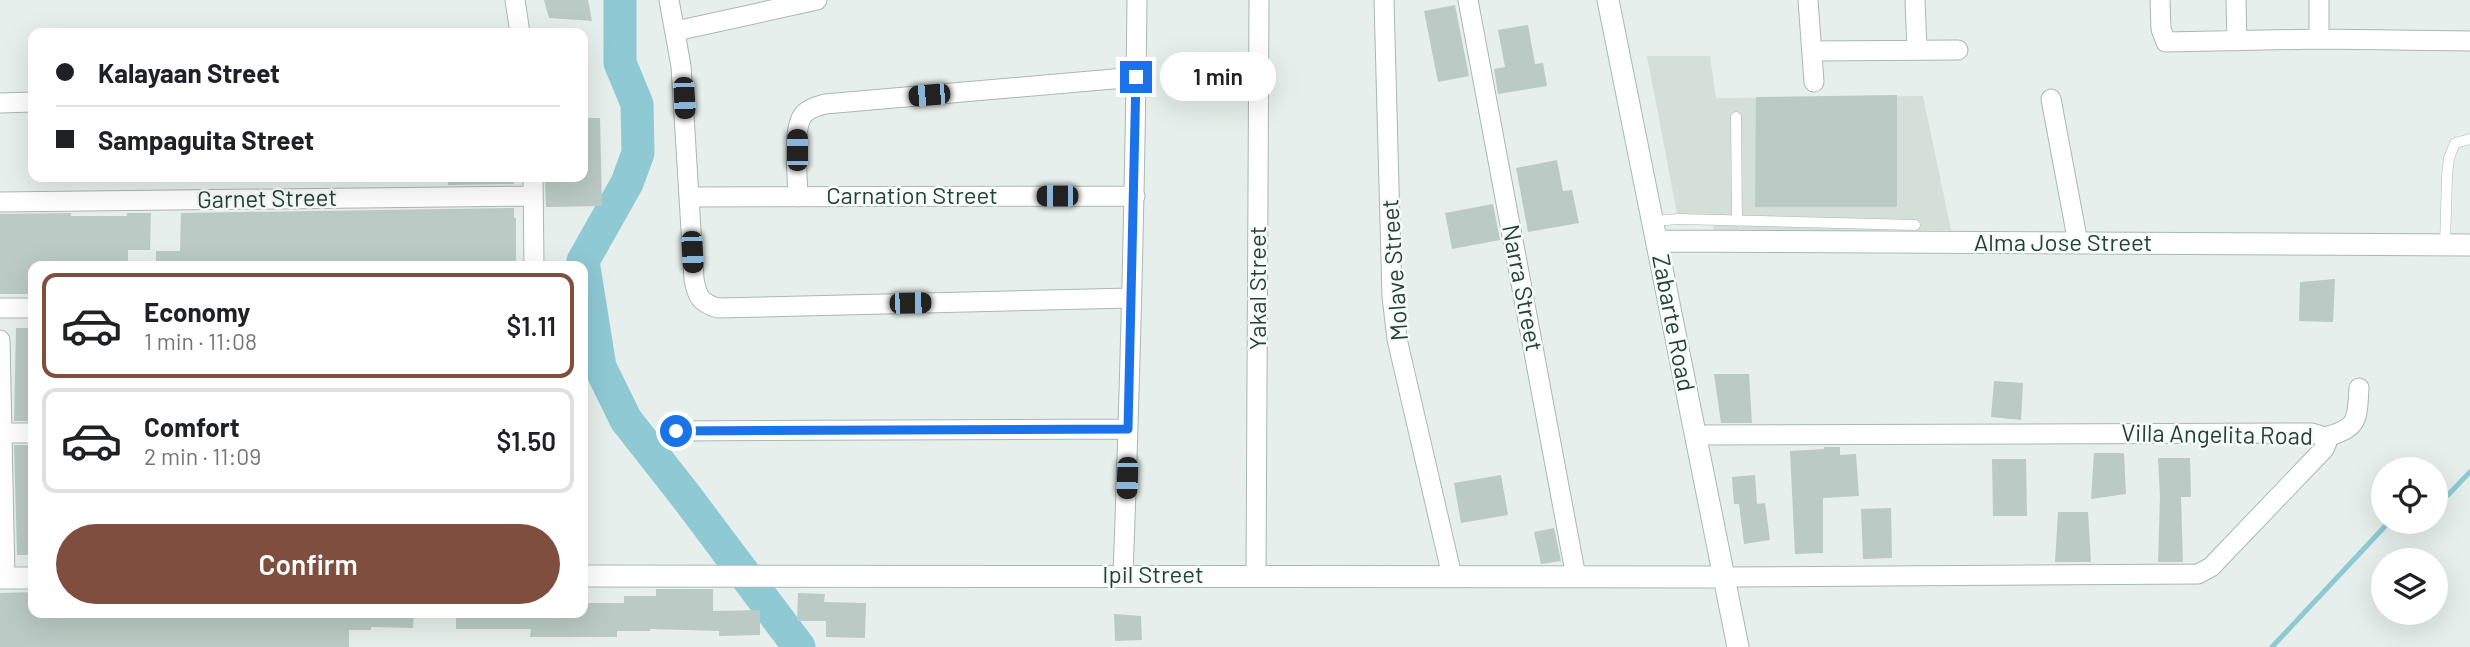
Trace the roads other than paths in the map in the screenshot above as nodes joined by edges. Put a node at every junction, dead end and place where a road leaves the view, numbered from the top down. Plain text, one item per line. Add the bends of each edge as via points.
1 (515, 0) edge
2 (669, 0) edge
3 (817, 0) edge
4 (1137, 0) edge
5 (1259, 0) edge
6 (1384, 0) edge
7 (1468, 0) edge
8 (1608, 0) edge
9 (1808, 0) edge
10 (1915, 0) edge
11 (2160, 0) edge
12 (2236, 0) edge
13 (2319, 0) edge
14 (519, 28) edge
15 (676, 31) junction
16 (2319, 39) junction
17 (2236, 41) junction
18 (2470, 41) edge
19 (1917, 50) junction
20 (1958, 50) dead end
21 (1812, 51) junction
22 (1136, 77) junction
23 (1814, 82) dead end
24 (2051, 99) dead end
25 (28, 102) edge
26 (0, 103) edge
27 (1737, 117) dead end
28 (2470, 139) edge
29 (533, 186) edge
30 (1135, 196) junction
31 (689, 197) junction
32 (798, 197) junction
33 (0, 202) edge
34 (1737, 221) junction
35 (1915, 225) dead end
36 (1654, 231) junction
37 (2078, 243) junction
38 (2445, 245) junction
39 (2470, 245) edge
40 (534, 261) edge
41 (1130, 298) junction
42 (0, 308) edge
43 (28, 308) edge
44 (0, 340) edge
45 (2359, 388) dead end
46 (1128, 429) junction
47 (676, 431) dead end
48 (4, 433) junction
49 (28, 433) edge
50 (1695, 435) junction
51 (2325, 436) junction
52 (1123, 575) junction
53 (1256, 575) junction
54 (588, 576) edge
55 (1452, 576) junction
56 (1576, 577) junction
57 (1724, 577) junction
58 (3, 578) edge
59 (28, 578) edge
60 (1738, 647) edge

1 - 14 street
2 - 15 street
3 - 15 street
4 - 22 street
5 - 53 street, Yakal Street
6 - 55 street, Molave Street via 1397,339
7 - 56 street, Narra Street
8 - 36 street, Zabarte Road
9 - 21 street
10 - 19 street
11 - 17 street via 2166,42
12 - 17 street
13 - 16 street
15 - 31 street
16 - 17 street
16 - 18 street
19 - 20 street
19 - 21 street
21 - 23 street
22 - 30 street
22 - 32 street via 813,107 797,127
24 - 37 street
25 - 26 street
27 - 34 lane
28 - 38 lane via 2455,143 2449,158
29 - 33 street, Garnet Street
29 - 40 street
30 - 32 street, Carnation Street
30 - 41 street
31 - 32 street, Carnation Street
31 - 41 street via 696,293 701,301 718,308
34 - 35 lane
34 - 36 lane
36 - 37 street, Alma Jose Street
36 - 50 street, Zabarte Road
37 - 38 street, Alma Jose Street
38 - 39 street, Alma Jose Street
41 - 46 street
42 - 43 street
44 - 48 street
45 - 51 street via 2352,426
46 - 47 street
46 - 52 street
48 - 49 street
48 - 58 street
50 - 51 street, Villa Angelita Road
50 - 57 street, Zabarte Road
51 - 57 street, Villa Angelita Road via 2324,449 2211,567 2198,574
52 - 53 street, Ipil Street
52 - 54 street, Ipil Street
53 - 55 street, Ipil Street
55 - 56 street, Ipil Street
56 - 57 street, Ipil Street
57 - 60 street, Zabarte Road
58 - 59 street

